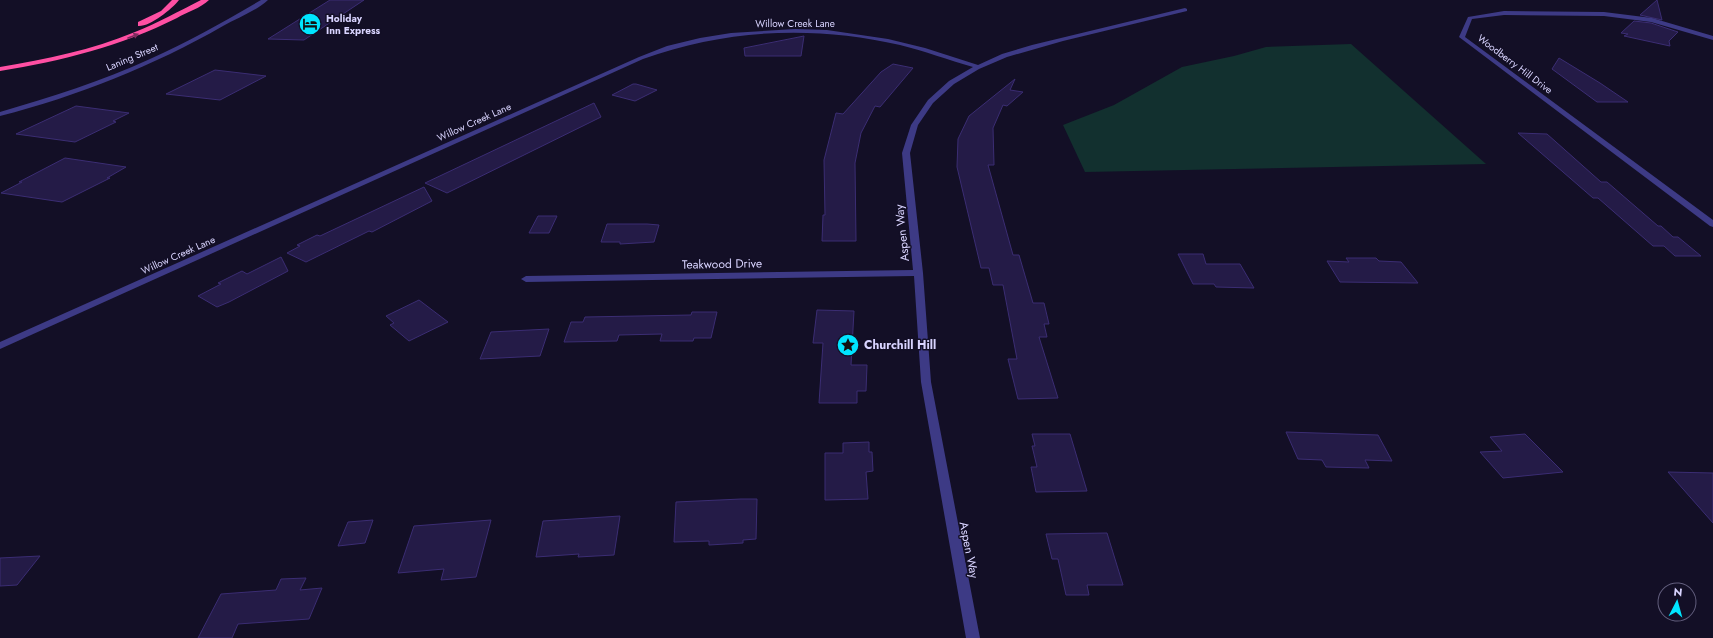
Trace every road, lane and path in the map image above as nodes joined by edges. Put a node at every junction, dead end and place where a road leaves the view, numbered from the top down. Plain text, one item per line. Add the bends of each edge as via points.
1 (176, 0) edge
2 (206, 0) edge
3 (265, 0) edge
4 (1185, 10) dead end
5 (1713, 38) edge
6 (0, 63) edge
7 (979, 67) junction
8 (0, 69) edge
9 (0, 114) edge
10 (1713, 224) edge
11 (918, 273) junction
12 (526, 279) dead end
13 (0, 346) edge
14 (973, 638) edge

1 - 6 highway via 152,19 106,38 62,51
8 -> 2 highway via 68,56 118,41 155,26
3 - 9 street, Laning Street via 195,40 145,63 81,88
4 - 7 street, Aspen Way via 1040,44 1002,56
5 - 10 street, Woodberry Hill Drive via 1652,20 1612,15 1520,13 1470,18 1462,37
7 - 11 street, Aspen Way via 955,80 934,97 916,121 908,144 906,154
7 - 13 street, Willow Creek Lane via 890,41 828,33 782,31 746,34 664,50
11 - 12 street, Teakwood Drive
11 - 14 street, Aspen Way via 926,382

